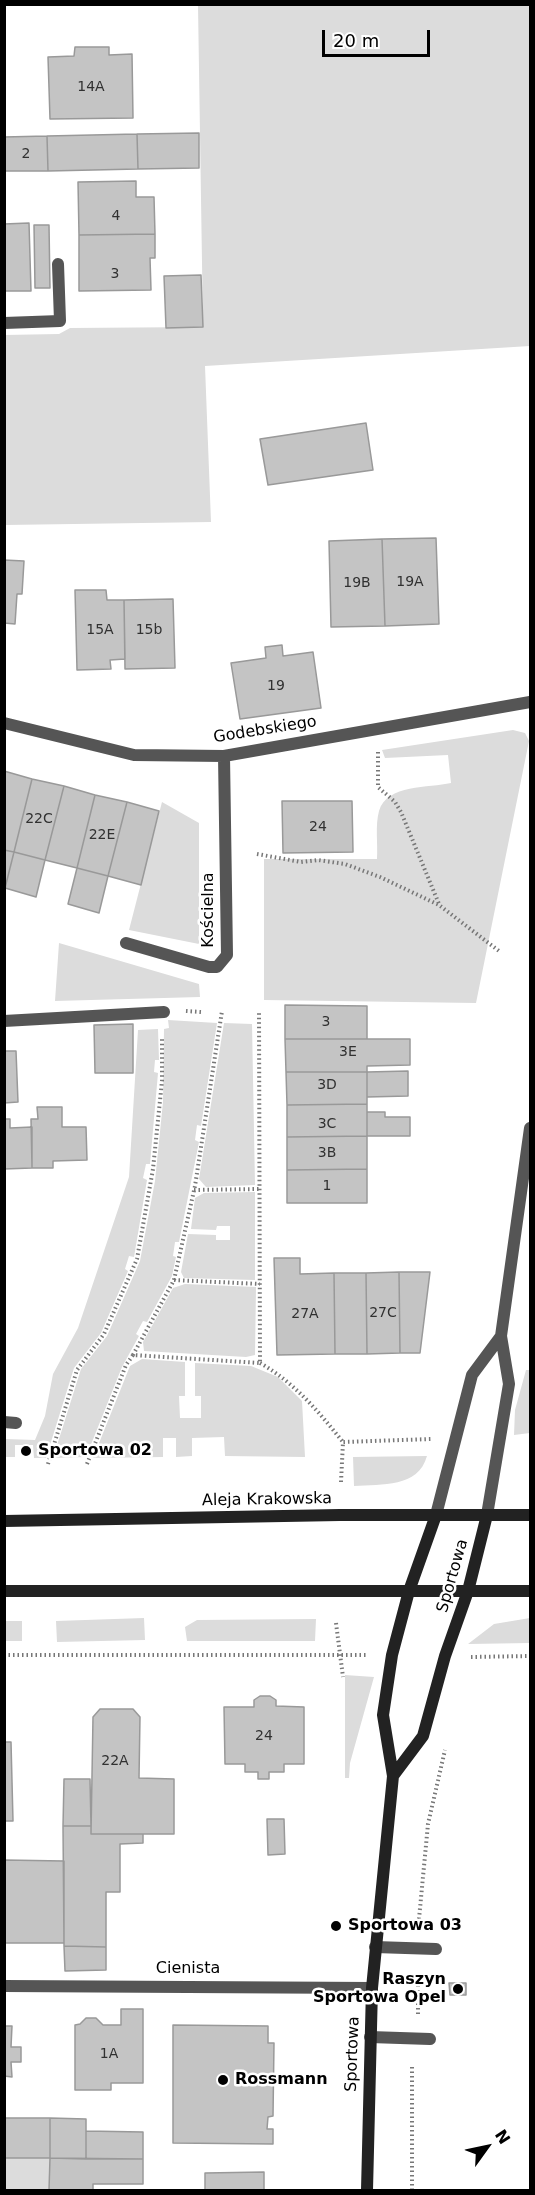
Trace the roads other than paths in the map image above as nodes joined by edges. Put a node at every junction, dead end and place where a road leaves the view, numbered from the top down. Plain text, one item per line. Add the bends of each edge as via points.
1 (58, 264) dead end
2 (4, 323) edge
3 (531, 702) edge
4 (4, 723) edge
5 (224, 756) junction
6 (126, 943) dead end
7 (161, 1012) road end
8 (4, 1021) edge
9 (531, 1128) edge
10 (501, 1336) junction
11 (436, 1515) junction
12 (487, 1515) junction
13 (531, 1515) edge
14 (4, 1521) edge
15 (4, 1591) edge
16 (409, 1591) junction
17 (468, 1591) junction
18 (531, 1591) edge
19 (393, 1776) junction
20 (375, 1947) junction
21 (436, 1949) dead end
22 (4, 1986) edge
23 (372, 1988) junction
24 (370, 2037) junction
25 (430, 2039) dead end
26 (367, 2190) edge

1 - 2 street via 60,321
3 - 5 street, Godebskiego
4 - 5 street, Godebskiego via 134,755
5 - 6 street, Kościelna via 223,962 209,967
7 - 8 street
9 - 10 street
10 - 11 street via 472,1375
10 - 12 street via 509,1384
11 - 12 main road, Aleja Krakowska
11 - 14 main road, Aleja Krakowska
11 - 16 main road, Sportowa
12 - 13 main road, Aleja Krakowska
12 - 17 main road, Sportowa
15 - 16 main road
16 - 17 main road
16 - 19 main road, Sportowa via 392,1655 383,1715
17 - 18 main road
17 - 19 main road, Sportowa via 423,1736
19 - 20 main road, Sportowa
20 - 21 street
20 - 23 main road, Sportowa
22 - 23 street, Cienista
23 - 24 main road, Sportowa
24 - 25 street
24 - 26 main road, Sportowa

